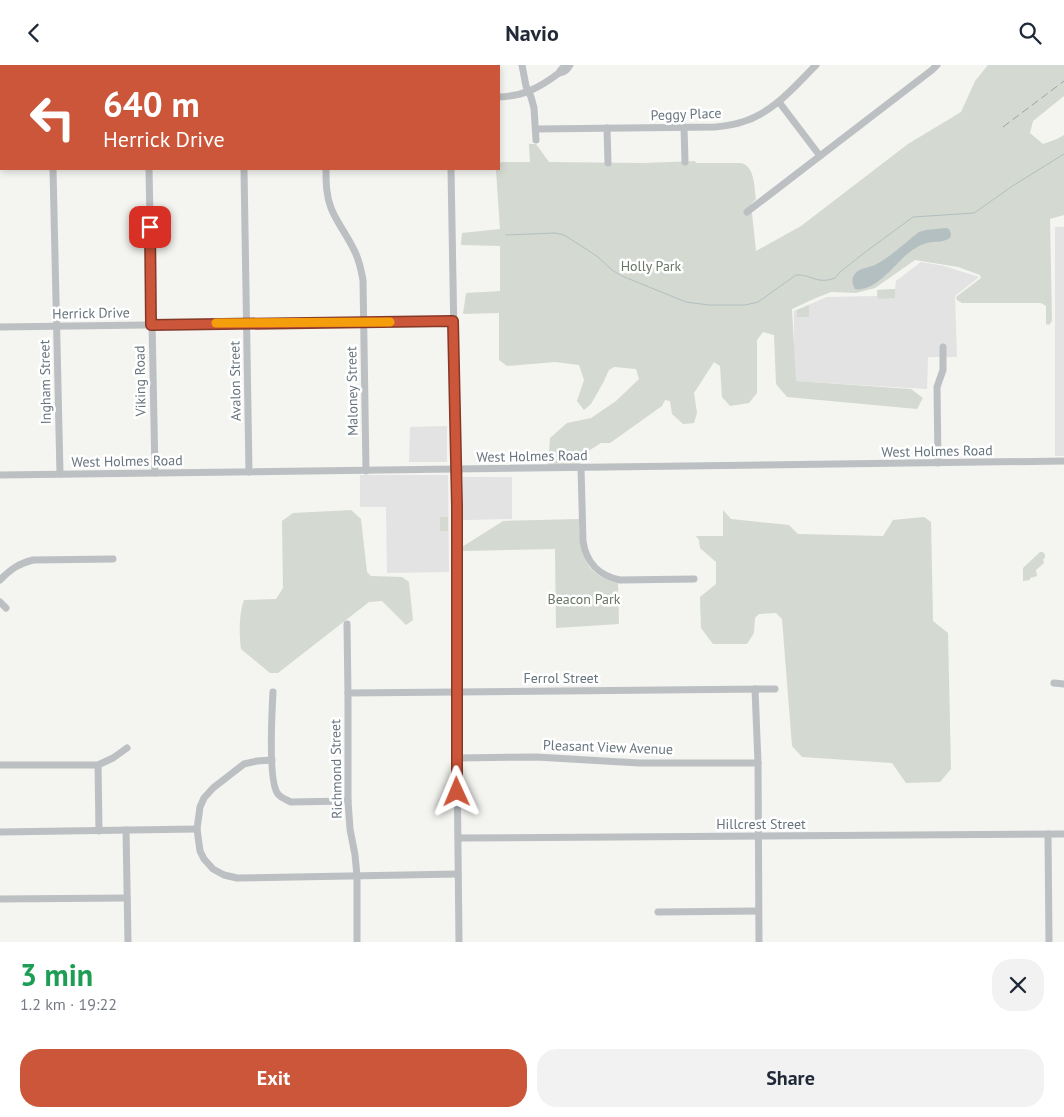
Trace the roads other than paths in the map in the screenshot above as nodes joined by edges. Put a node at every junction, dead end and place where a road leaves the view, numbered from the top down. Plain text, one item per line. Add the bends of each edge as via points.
1 (522, 65) edge
2 (570, 65) edge
3 (816, 65) edge
4 (937, 65) edge
5 (528, 92) junction
6 (500, 97) edge
7 (779, 102) junction
8 (684, 127) junction
9 (607, 128) junction
10 (536, 129) junction
11 (536, 140) dead end
12 (820, 156) junction
13 (684, 162) dead end
14 (608, 163) dead end
15 (53, 170) edge
16 (148, 170) edge
17 (244, 170) edge
18 (326, 170) edge
19 (450, 170) edge
20 (747, 212) dead end
21 (453, 321) junction
22 (363, 322) junction
23 (247, 323) junction
24 (151, 325) junction
25 (56, 326) junction
26 (0, 327) edge
27 (943, 347) dead end
28 (1064, 461) edge
29 (938, 463) junction
30 (581, 468) junction
31 (456, 469) junction
32 (366, 471) junction
33 (249, 472) junction
34 (155, 473) junction
35 (60, 474) junction
36 (0, 475) edge
37 (113, 559) dead end
38 (694, 579) dead end
39 (0, 580) edge
40 (0, 602) edge
41 (6, 608) dead end
42 (346, 624) dead end
43 (1054, 683) dead end
44 (1064, 684) edge
45 (755, 689) junction
46 (775, 689) dead end
47 (457, 691) junction
48 (273, 692) dead end
49 (348, 693) junction
50 (127, 748) dead end
51 (456, 758) junction
52 (272, 759) junction
53 (758, 763) junction
54 (0, 765) edge
55 (98, 765) junction
56 (348, 801) junction
57 (197, 829) junction
58 (126, 830) junction
59 (99, 831) junction
60 (0, 832) edge
61 (1048, 834) junction
62 (1064, 834) edge
63 (759, 837) junction
64 (458, 838) junction
65 (458, 875) junction
66 (357, 876) junction
67 (127, 898) junction
68 (0, 899) edge
69 (758, 911) junction
70 (658, 912) dead end
71 (128, 942) edge
72 (357, 942) edge
73 (459, 942) edge
74 (759, 942) edge
75 (1049, 942) edge

1 - 5 street
2 - 5 street
3 - 7 street, Peggy Place
4 - 12 street
5 - 6 street
5 - 10 street
7 - 8 street, Peggy Place via 744,122 715,127
7 - 12 street
8 - 9 street, Peggy Place
8 - 13 street
9 - 10 street, Peggy Place
9 - 14 street
10 - 11 street
12 - 20 street
15 - 25 street, Ingham Street
16 - 24 street, Viking Road
17 - 23 street, Avalon Street
18 - 22 street, Maloney Street via 330,206 361,269
19 - 21 street
21 - 22 street, Herrick Drive
21 - 31 street
22 - 23 street, Herrick Drive
22 - 32 street, Maloney Street
23 - 24 street, Herrick Drive
23 - 33 street, Avalon Street
24 - 25 street, Herrick Drive
24 - 34 street, Viking Road
25 - 26 street, Herrick Drive
25 - 35 street, Ingham Street
27 - 29 street via 943,370 937,387
28 - 29 street, West Holmes Road
29 - 30 street, West Holmes Road
30 - 31 street, West Holmes Road
30 - 38 street via 583,541 594,567 610,579
31 - 32 street, West Holmes Road
31 - 47 street
32 - 33 street, West Holmes Road
33 - 34 street, West Holmes Road
34 - 35 street, West Holmes Road
35 - 36 street, West Holmes Road
37 - 39 street via 33,560 20,563
40 - 41 street
42 - 49 street, Richmond Street
43 - 44 street
45 - 46 street, Ferrol Street
45 - 47 street, Ferrol Street
45 - 53 street
47 - 49 street, Ferrol Street
47 - 51 street
48 - 52 street
49 - 56 street, Richmond Street
50 - 55 street
51 - 53 street, Pleasant View Avenue
51 - 64 street
52 - 56 street via 274,785 277,794 284,799 292,802
52 - 57 street via 244,764 213,789 200,807
53 - 63 street
54 - 55 street
55 - 59 street
56 - 66 street, Richmond Street
57 - 58 street
57 - 66 street via 204,859 224,875 237,878
58 - 59 street
58 - 67 street
59 - 60 street
61 - 62 street, Hillcrest Street
61 - 63 street, Hillcrest Street
61 - 75 street
63 - 64 street, Hillcrest Street
63 - 69 street
64 - 65 street
65 - 66 street
65 - 73 street
66 - 72 street, Richmond Street
67 - 68 street
67 - 71 street
69 - 70 street
69 - 74 street

